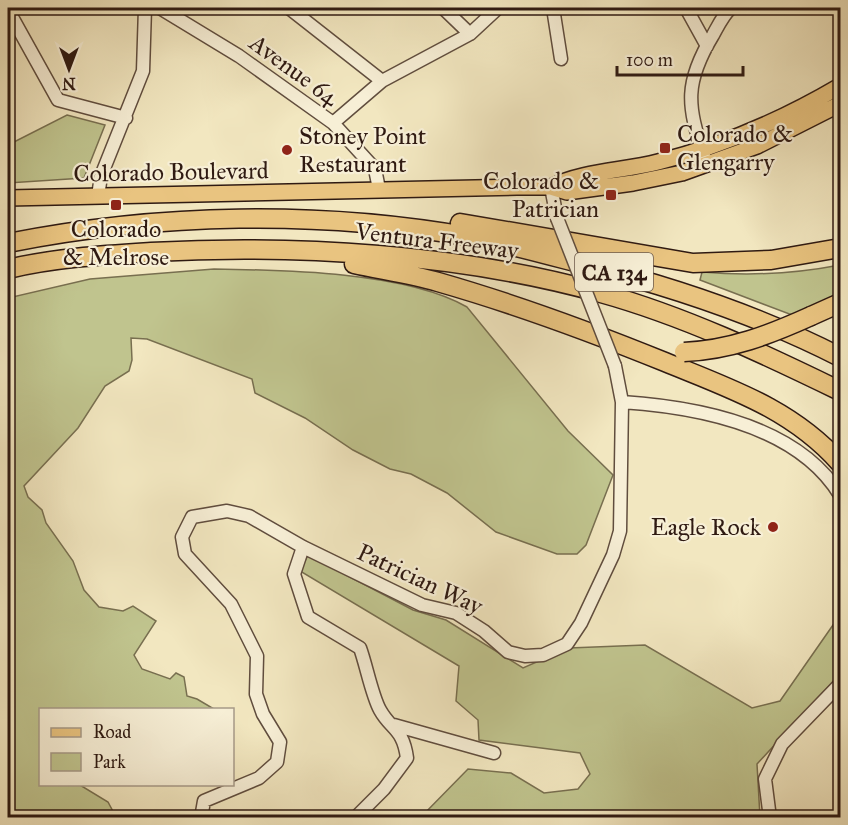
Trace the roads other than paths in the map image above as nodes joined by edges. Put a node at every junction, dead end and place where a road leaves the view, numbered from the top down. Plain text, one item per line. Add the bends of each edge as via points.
1 (145, 8) edge
2 (160, 8) edge
3 (289, 8) edge
4 (443, 8) edge
5 (498, 8) edge
6 (553, 8) edge
7 (686, 8) edge
8 (731, 8) edge
9 (8, 10) edge
10 (470, 34) junction
11 (707, 46) junction
12 (561, 59) dead end
13 (382, 81) junction
14 (840, 86) edge
15 (827, 94) junction
16 (837, 106) edge
17 (126, 118) junction
18 (333, 123) junction
19 (702, 149) junction
20 (707, 165) junction
21 (551, 187) junction
22 (379, 189) junction
23 (98, 196) junction
24 (8, 198) edge
25 (267, 218) junction
26 (389, 226) junction
27 (8, 243) edge
28 (840, 248) edge
29 (296, 250) junction
30 (8, 251) edge
31 (840, 255) edge
32 (379, 256) junction
33 (8, 260) edge
34 (739, 263) junction
35 (8, 269) edge
36 (840, 303) edge
37 (631, 348) junction
38 (837, 358) edge
39 (795, 369) junction
40 (840, 380) edge
41 (840, 391) edge
42 (622, 402) junction
43 (840, 463) edge
44 (840, 495) edge
45 (303, 547) junction
46 (840, 684) edge
47 (394, 725) junction
48 (494, 753) dead end
49 (201, 818) edge
50 (355, 818) edge
51 (770, 818) edge

1 - 17 street via 143,71
2 - 18 street, Avenue 64 via 239,56
3 - 13 street
4 - 10 street
5 - 10 street
6 - 12 street
7 - 11 street
8 - 11 street
9 - 17 street via 58,100
10 - 13 street
11 - 19 street via 696,69 690,103
13 - 18 street
14 - 15 main road, Colorado Boulevard
15 - 16 main road
15 - 19 main road, Colorado Boulevard
16 - 20 main road, Colorado Boulevard via 786,134
17 - 23 street via 101,176
18 - 22 street, Avenue 64 via 375,169
19 - 20 street
19 - 21 main road, Colorado Boulevard via 635,167 567,179
20 - 21 main road, Colorado Boulevard via 633,183 567,192
21 - 22 main road, Colorado Boulevard
21 - 42 street, Patrician Way, bridge via 557,218 615,366
22 - 23 main road, Colorado Boulevard
23 - 24 main road, Colorado Boulevard
25 - 26 highway, Ventura Freeway / CA 134
25 - 27 highway, Ventura Freeway / CA 134 via 90,228
25 - 34 highway via 305,213 388,216 464,224 693,263
26 - 30 highway via 364,233 273,228 156,232
26 - 38 highway, Ventura Freeway / CA 134 via 472,237 633,277 710,302
28 - 34 highway
29 - 32 highway, Ventura Freeway / CA 134
29 - 35 highway, Ventura Freeway / CA 134 via 219,248 108,255
29 - 37 highway via 435,281
31 - 34 highway
32 - 33 highway via 366,245 291,239 205,239 73,249
32 - 39 highway, Ventura Freeway / CA 134 via 505,271 603,293 710,332
36 - 37 highway, bridge via 732,347 684,352
37 - 43 highway via 783,413 807,429
39 - 40 highway
39 - 41 highway, Ventura Freeway / CA 134
42 - 44 street via 680,408 746,425 795,451 821,472
42 - 45 street, Patrician Way via 620,531 613,555 592,604 567,644 543,655 508,652 456,613 422,605
45 - 47 street via 294,574 308,617 360,648 380,711
45 - 49 street, Patrician Way via 249,516 227,511 192,517 182,537 185,554 231,604 257,656 256,694 280,742 277,762 259,778 204,801
46 - 51 street via 782,744 765,778
47 - 48 street
47 - 50 street via 405,744 407,758

